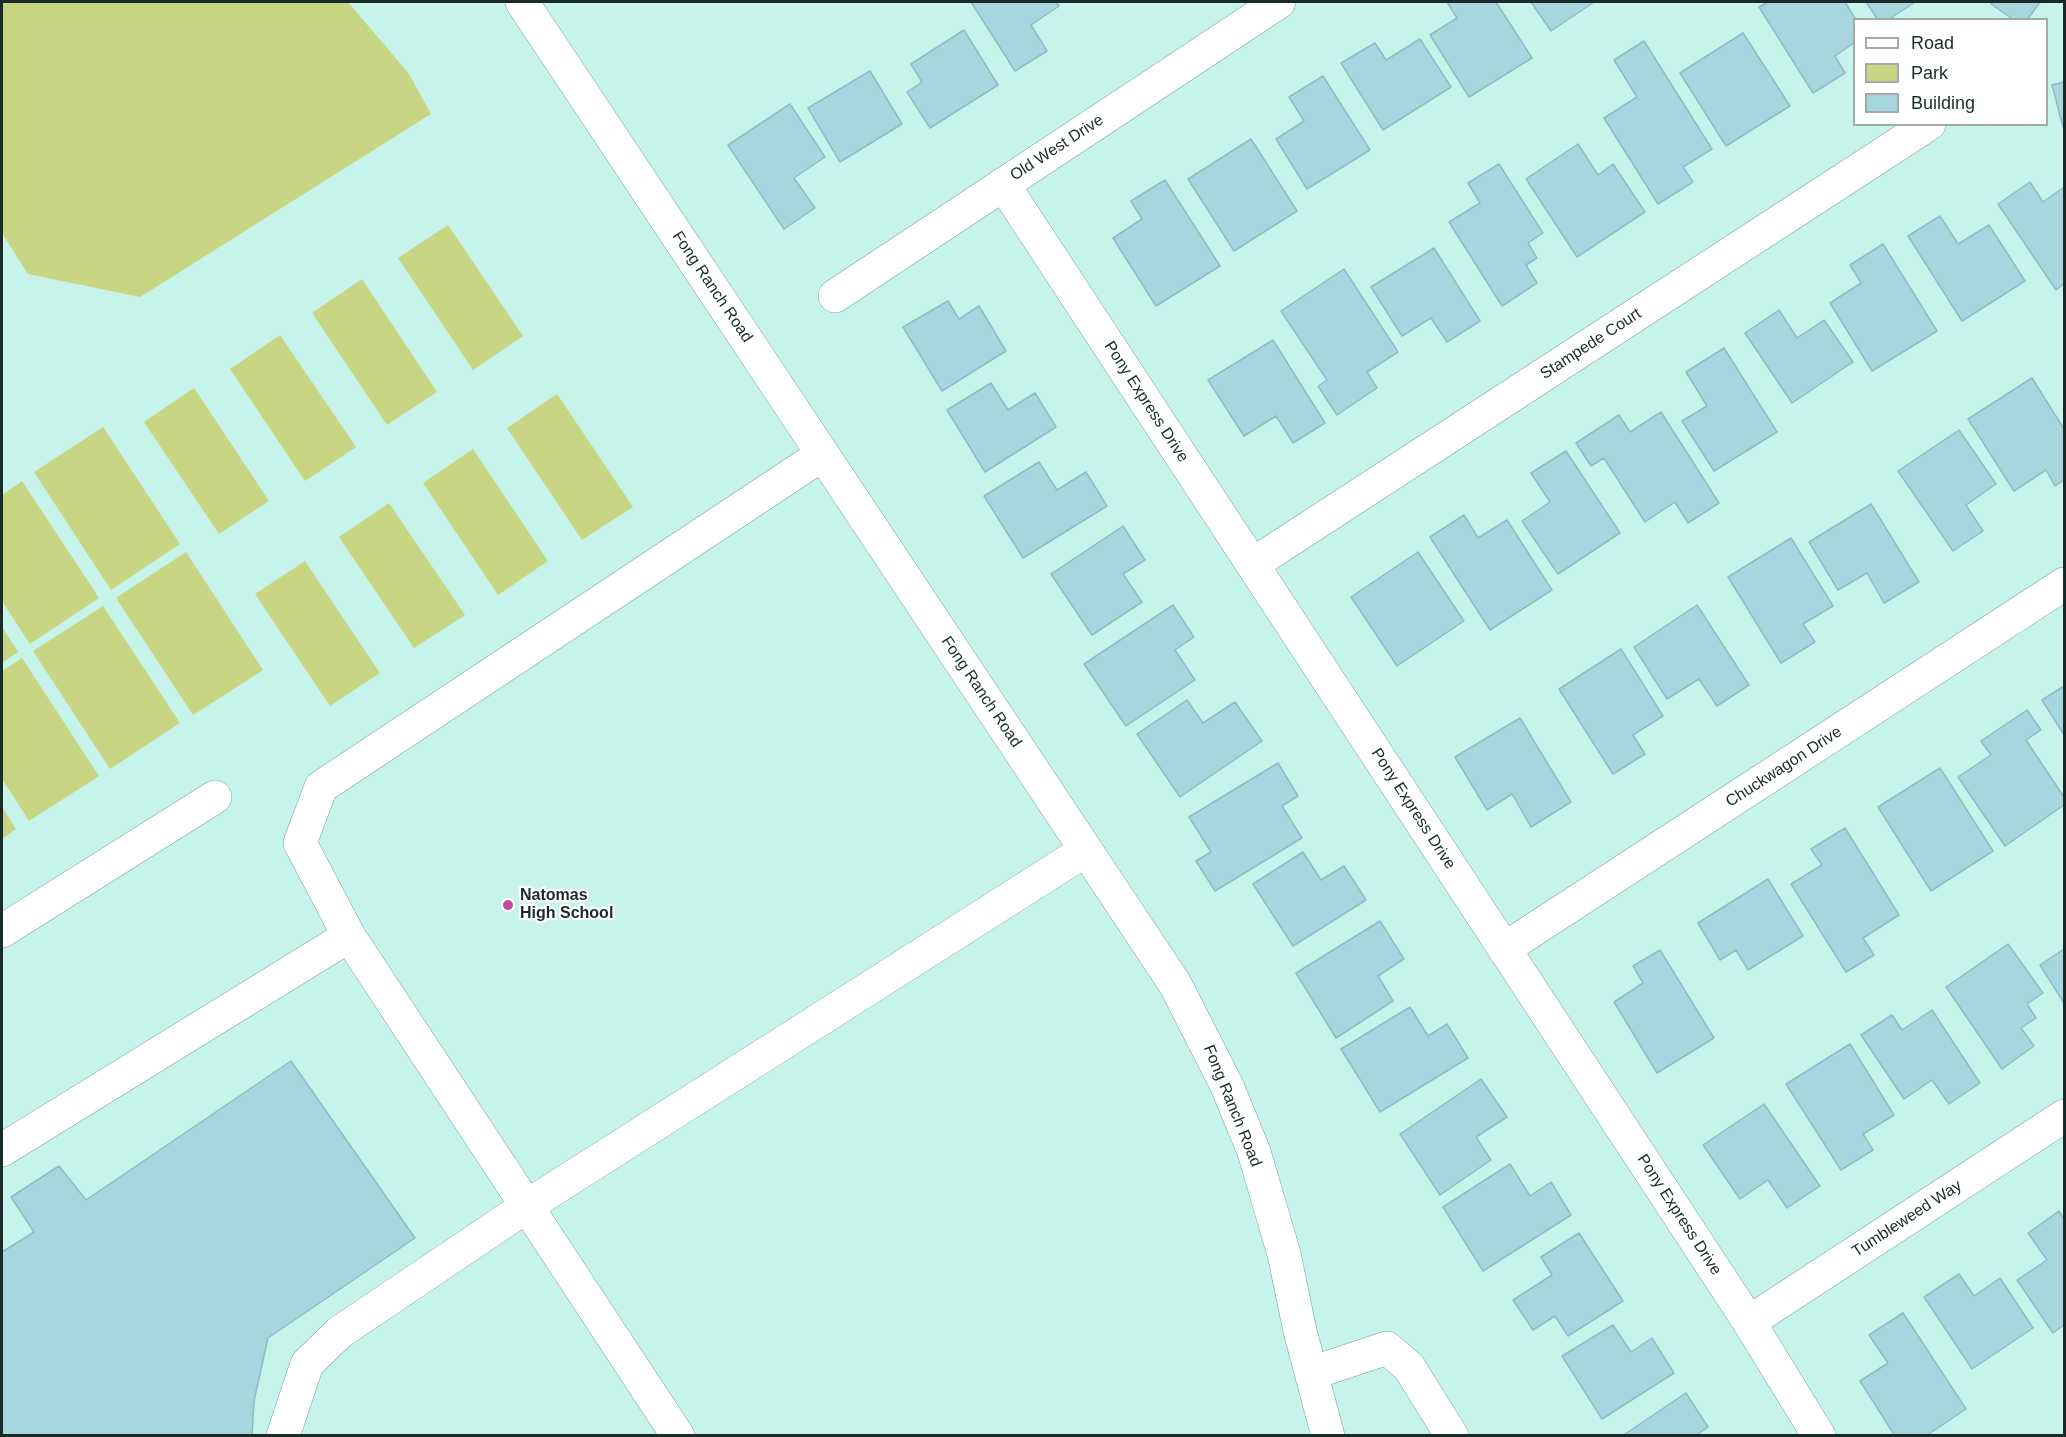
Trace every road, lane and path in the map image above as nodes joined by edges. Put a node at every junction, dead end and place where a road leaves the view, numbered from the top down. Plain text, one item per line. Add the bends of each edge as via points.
1 (522, 2) edge
2 (1279, 2) edge
3 (1926, 126) edge
4 (1003, 183) junction
5 (835, 296) dead end
6 (823, 454) junction
7 (1253, 564) junction
8 (2064, 584) edge
9 (214, 797) dead end
10 (1086, 850) junction
11 (2, 931) edge
12 (349, 936) junction
13 (1504, 949) junction
14 (2064, 1116) edge
15 (2, 1149) edge
16 (527, 1206) junction
17 (1749, 1322) junction
18 (1312, 1374) junction
19 (284, 1436) edge
20 (678, 1436) edge
21 (1328, 1436) edge
22 (1452, 1436) edge
23 (1819, 1436) edge

1 - 6 street, Fong Ranch Road
2 - 4 street, Old West Drive
3 - 7 street, Stampede Court
4 - 5 street, Old West Drive
4 - 7 street, Pony Express Drive
6 - 10 street, Fong Ranch Road
6 - 12 street via 321,787 300,843
7 - 13 street, Pony Express Drive
8 - 13 street, Chuckwagon Drive
9 - 11 street
10 - 16 street
10 - 18 street, Fong Ranch Road via 1175,984 1227,1086 1254,1152 1284,1254
12 - 15 street
12 - 16 street
13 - 17 street, Pony Express Drive
14 - 17 street, Tumbleweed Way
16 - 19 street via 340,1332 307,1364
16 - 20 street
17 - 23 street, Pony Express Drive
18 - 21 street, Fong Ranch Road
18 - 22 street via 1387,1348 1409,1367

